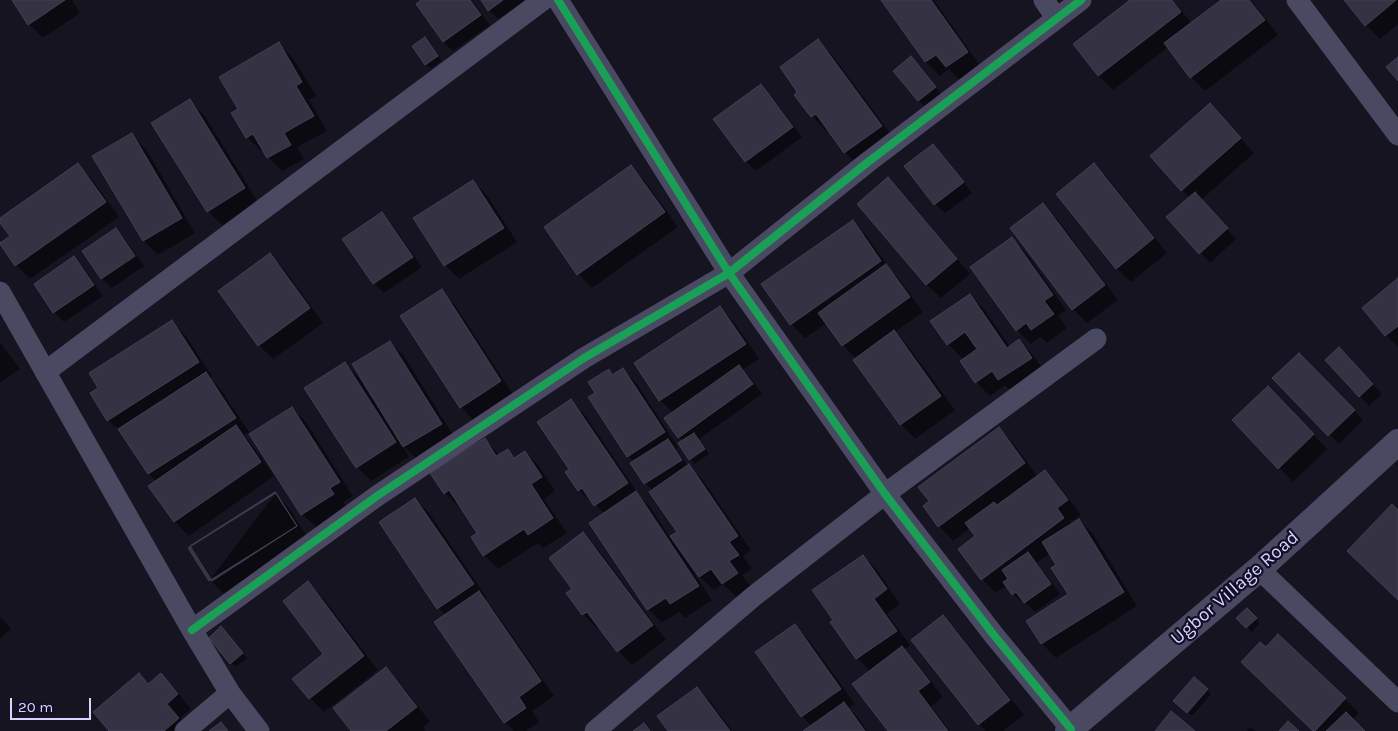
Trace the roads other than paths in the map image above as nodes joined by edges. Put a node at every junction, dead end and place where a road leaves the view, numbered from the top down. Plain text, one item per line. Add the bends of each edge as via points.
1 (543, 0) edge
2 (558, 0) edge
3 (1044, 0) edge
4 (1081, 0) edge
5 (1297, 0) edge
6 (1056, 18) junction
7 (1398, 135) edge
8 (729, 273) junction
9 (0, 292) edge
10 (1096, 339) dead end
11 (45, 372) junction
12 (1398, 442) edge
13 (885, 494) junction
14 (1259, 570) junction
15 (192, 630) junction
16 (230, 694) junction
17 (1398, 702) edge
18 (1069, 730) edge
19 (185, 731) edge
20 (259, 731) edge
21 (595, 731) edge

1 - 11 street
2 - 8 street
3 - 6 street
4 - 6 street
5 - 7 street
6 - 8 street
8 - 13 street
8 - 15 street via 584,358 377,496
9 - 11 street
10 - 13 street
11 - 15 street
12 - 14 street, Ugbor Village Road
13 - 18 street
13 - 21 street via 754,596
14 - 17 street
14 - 18 street, Ugbor Village Road
15 - 16 street
16 - 19 street
16 - 20 street

